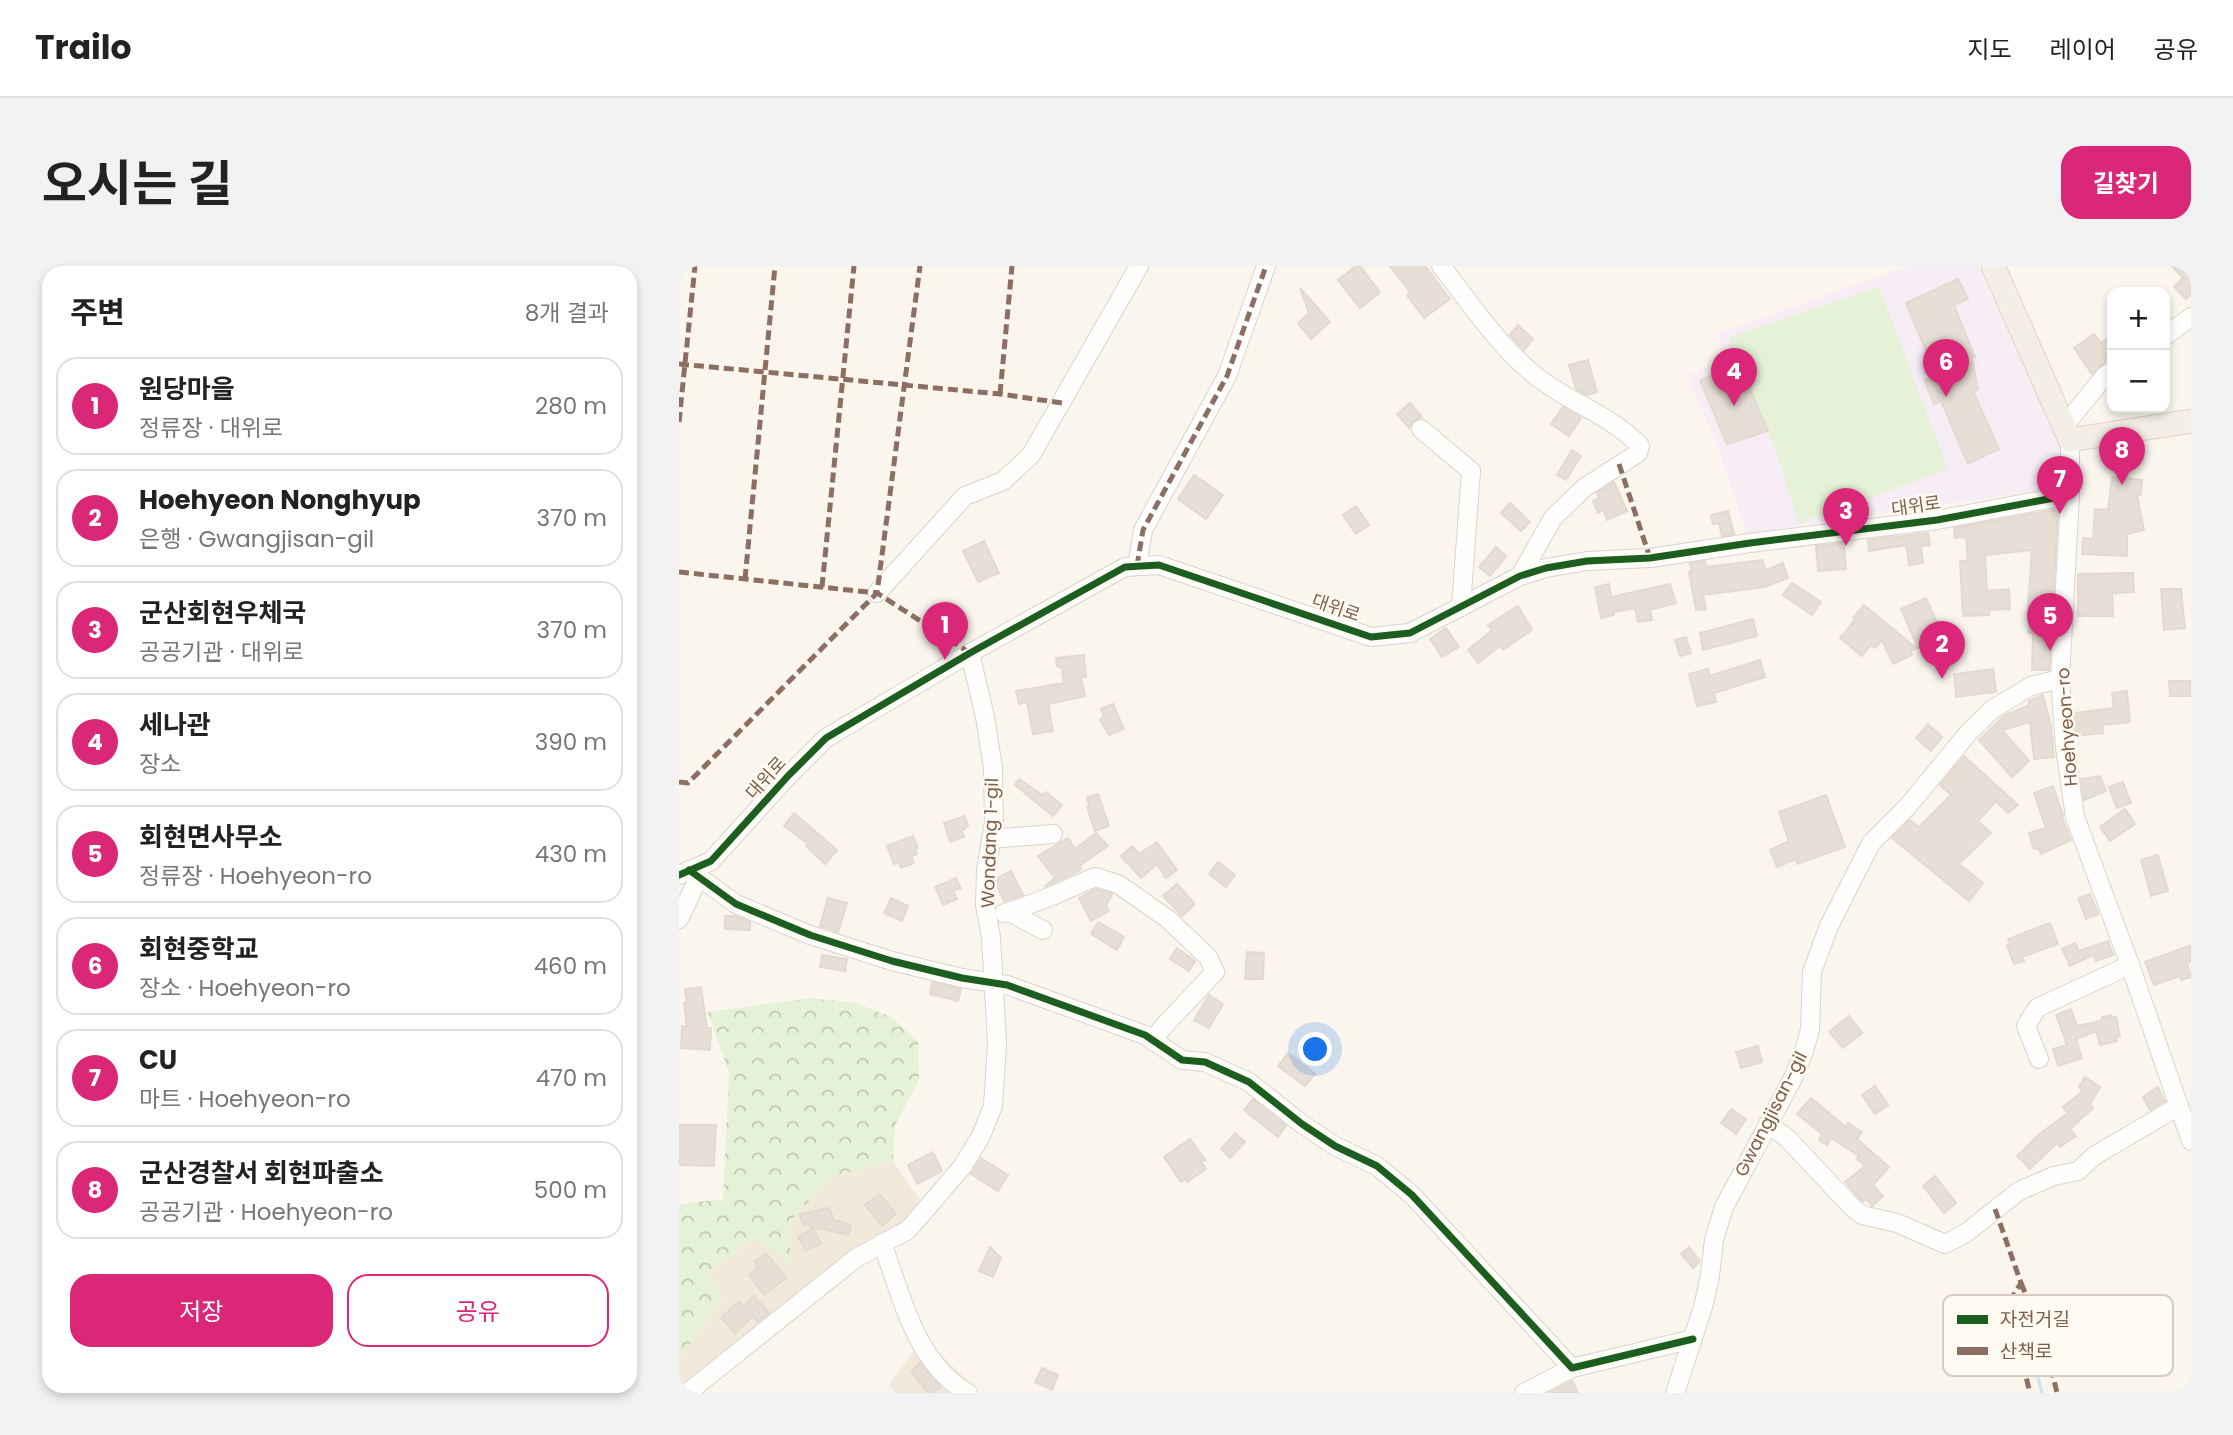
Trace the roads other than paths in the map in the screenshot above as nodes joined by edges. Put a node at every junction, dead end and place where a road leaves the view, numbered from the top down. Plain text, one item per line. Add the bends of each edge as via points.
1 (1139, 266) edge
2 (1266, 266) edge
3 (1441, 266) edge
4 (1993, 266) edge
5 (2191, 317) edge
6 (2170, 332) edge
7 (2107, 375) edge
8 (2191, 421) edge
9 (1421, 429) dead end
10 (2067, 433) junction
11 (2070, 495) junction
12 (1137, 566) junction
13 (1520, 576) junction
14 (877, 593) dead end
15 (1461, 607) junction
16 (970, 653) junction
17 (2060, 679) junction
18 (1053, 834) dead end
19 (991, 839) junction
20 (689, 874) edge
21 (1009, 912) junction
22 (987, 915) junction
23 (679, 919) edge
24 (1043, 930) dead end
25 (2130, 965) junction
26 (993, 983) junction
27 (1153, 1041) junction
28 (2039, 1059) dead end
29 (2179, 1106) junction
30 (1768, 1124) junction
31 (2191, 1142) edge
32 (882, 1243) junction
33 (1693, 1339) junction
34 (1572, 1368) junction
35 (687, 1393) edge
36 (968, 1393) edge
37 (1524, 1393) edge
38 (1675, 1393) edge

1 - 14 street via 1031,455 1003,481 965,496
2 - 12 street via 1227,376 1143,530
3 - 13 street via 1508,351 1574,402 1624,429 1640,446 1638,453 1584,488 1553,517
4 - 10 main road, Hoehyeon-ro
5 - 6 street
7 - 10 street
8 - 10 main road
9 - 15 street via 1471,471
10 - 11 street, Hoehyeon-ro
11 - 13 street, 대위로 via 1937,520 1650,558 1587,561
11 - 17 street, Hoehyeon-ro
12 - 15 street, 대위로 via 1159,565 1189,573 1371,637 1410,633
12 - 16 street, 대위로 via 1125,567
13 - 15 street, 대위로
16 - 19 street, Wondang 1-gil via 993,768
16 - 20 street, 대위로 via 827,738 711,861
17 - 25 street, Hoehyeon-ro via 2075,817
17 - 30 street, Gwangjisan-gil via 2031,686 1993,709 1871,843 1816,960 1804,1051
18 - 19 street
19 - 22 street, Wondang 1-gil
20 - 23 street
20 - 26 street via 736,904 810,936 892,961
21 - 22 street
21 - 24 street
21 - 27 street via 1095,877 1118,884 1168,919 1208,957 1215,972
22 - 26 street, Wondang 1-gil
25 - 28 street via 2037,1008 2025,1026
25 - 29 street, Hoehyeon-ro
26 - 27 street
26 - 32 street, Wondang 1-gil via 996,1080 993,1106 981,1136 908,1230
27 - 34 street via 1182,1060 1205,1062 1249,1082 1335,1146 1377,1167 1412,1195
29 - 30 street via 2094,1156 2078,1171 2019,1191 1945,1244 1897,1223 1862,1215
29 - 31 street, Hoehyeon-ro
30 - 33 street, Gwangjisan-gil via 1724,1207
32 - 35 street, Wondang 1-gil via 856,1258
32 - 36 street via 926,1352 952,1384
33 - 34 street
33 - 38 street, Gwangjisan-gil
34 - 37 street

